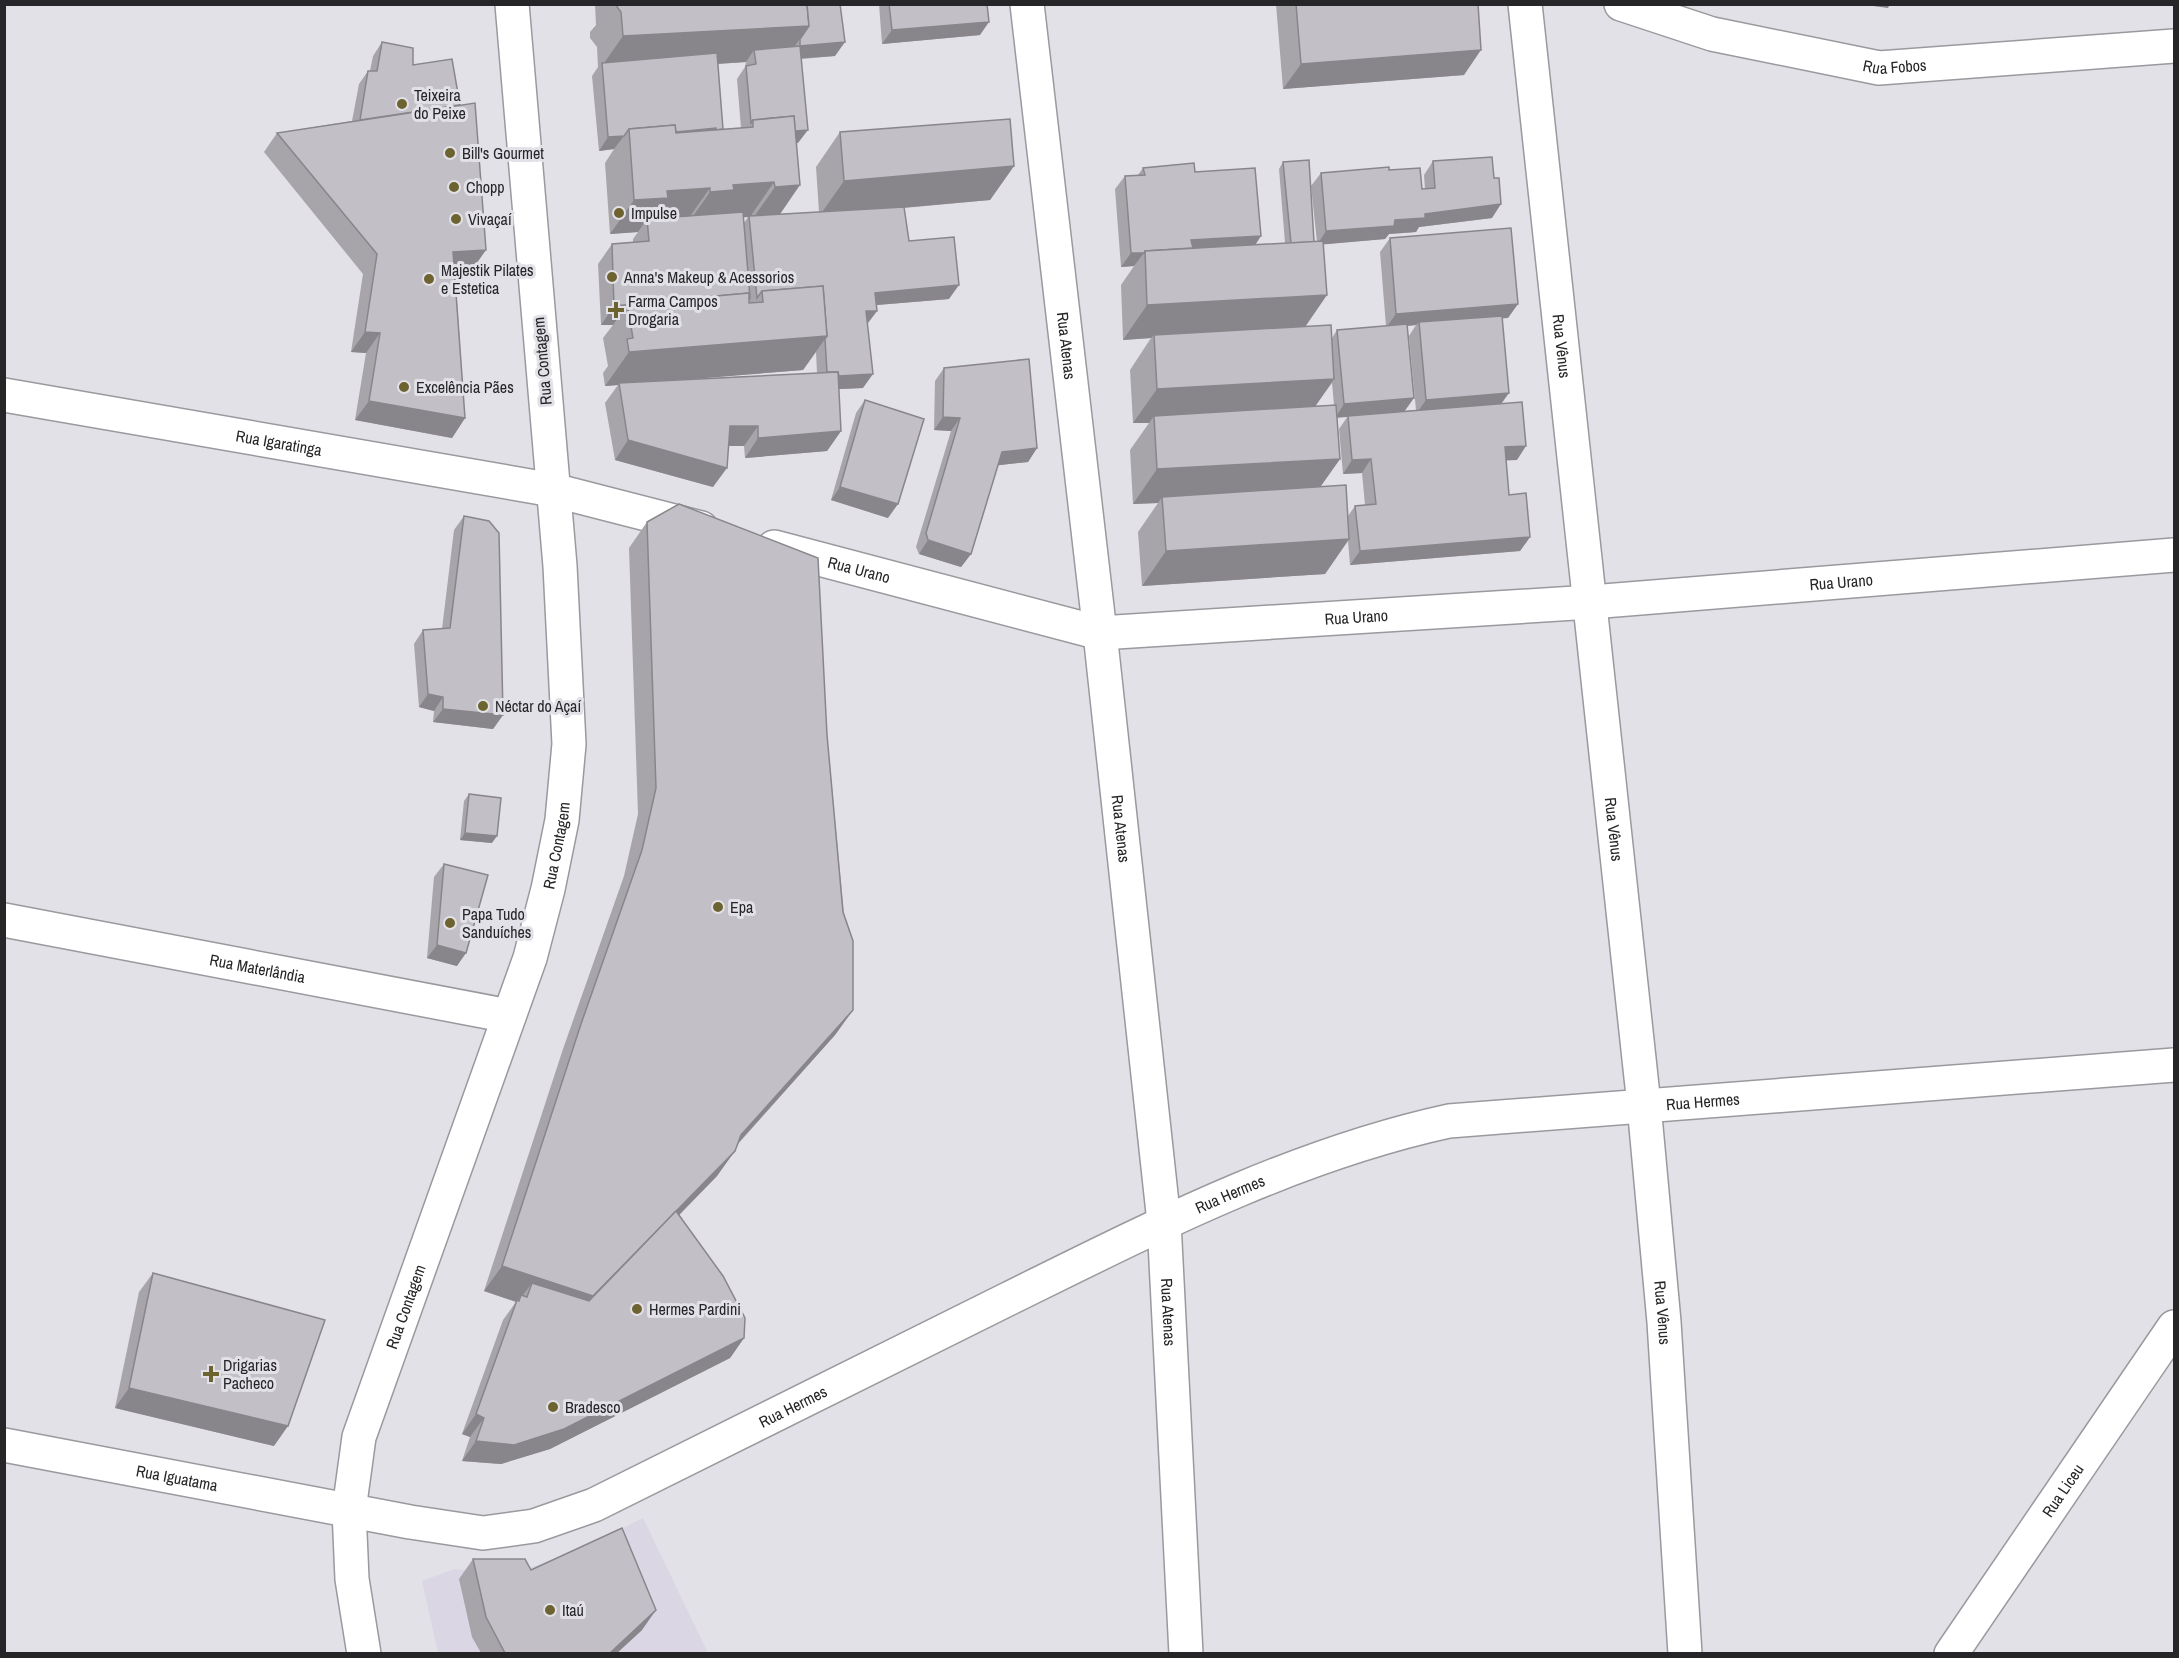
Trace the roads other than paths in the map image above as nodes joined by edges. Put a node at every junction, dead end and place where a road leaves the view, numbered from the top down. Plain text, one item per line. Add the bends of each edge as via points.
1 (512, 4) edge
2 (1027, 4) edge
3 (1525, 4) edge
4 (1621, 4) edge
5 (2175, 46) edge
6 (4, 395) edge
7 (553, 490) junction
8 (2175, 555) edge
9 (1591, 602) junction
10 (1100, 633) junction
11 (4, 921) edge
12 (509, 1016) junction
13 (2175, 1065) edge
14 (1644, 1105) junction
15 (1164, 1222) junction
16 (2175, 1327) edge
17 (4, 1445) edge
18 (349, 1510) junction
19 (364, 1653) edge
20 (1186, 1653) edge
21 (1685, 1653) edge
22 (1951, 1653) edge

1 - 7 street, Rua Contagem
2 - 10 street, Rua Atenas
3 - 9 street, Rua Vênus
4 - 5 street, Rua Fobos via 1712,34 1879,68
6 - 7 street, Rua Igaratinga
7 - 10 street, Rua Urano
7 - 12 street, Rua Contagem via 565,643 566,777 548,889 530,958
8 - 9 street, Rua Urano
9 - 10 street, Rua Urano
9 - 14 street, Rua Vênus
10 - 15 street, Rua Atenas
11 - 12 street, Rua Materlândia
12 - 18 street, Rua Contagem via 359,1437
13 - 14 street, Rua Hermes
14 - 15 street, Rua Hermes via 1449,1121 1395,1133 1342,1149
14 - 21 street, Rua Vênus via 1664,1322
15 - 18 street, Rua Hermes via 594,1505 534,1526 483,1533
15 - 20 street, Rua Atenas
16 - 22 street, Rua Liceu
17 - 18 street, Rua Iguatama
18 - 19 street, Rua Contagem via 352,1579

